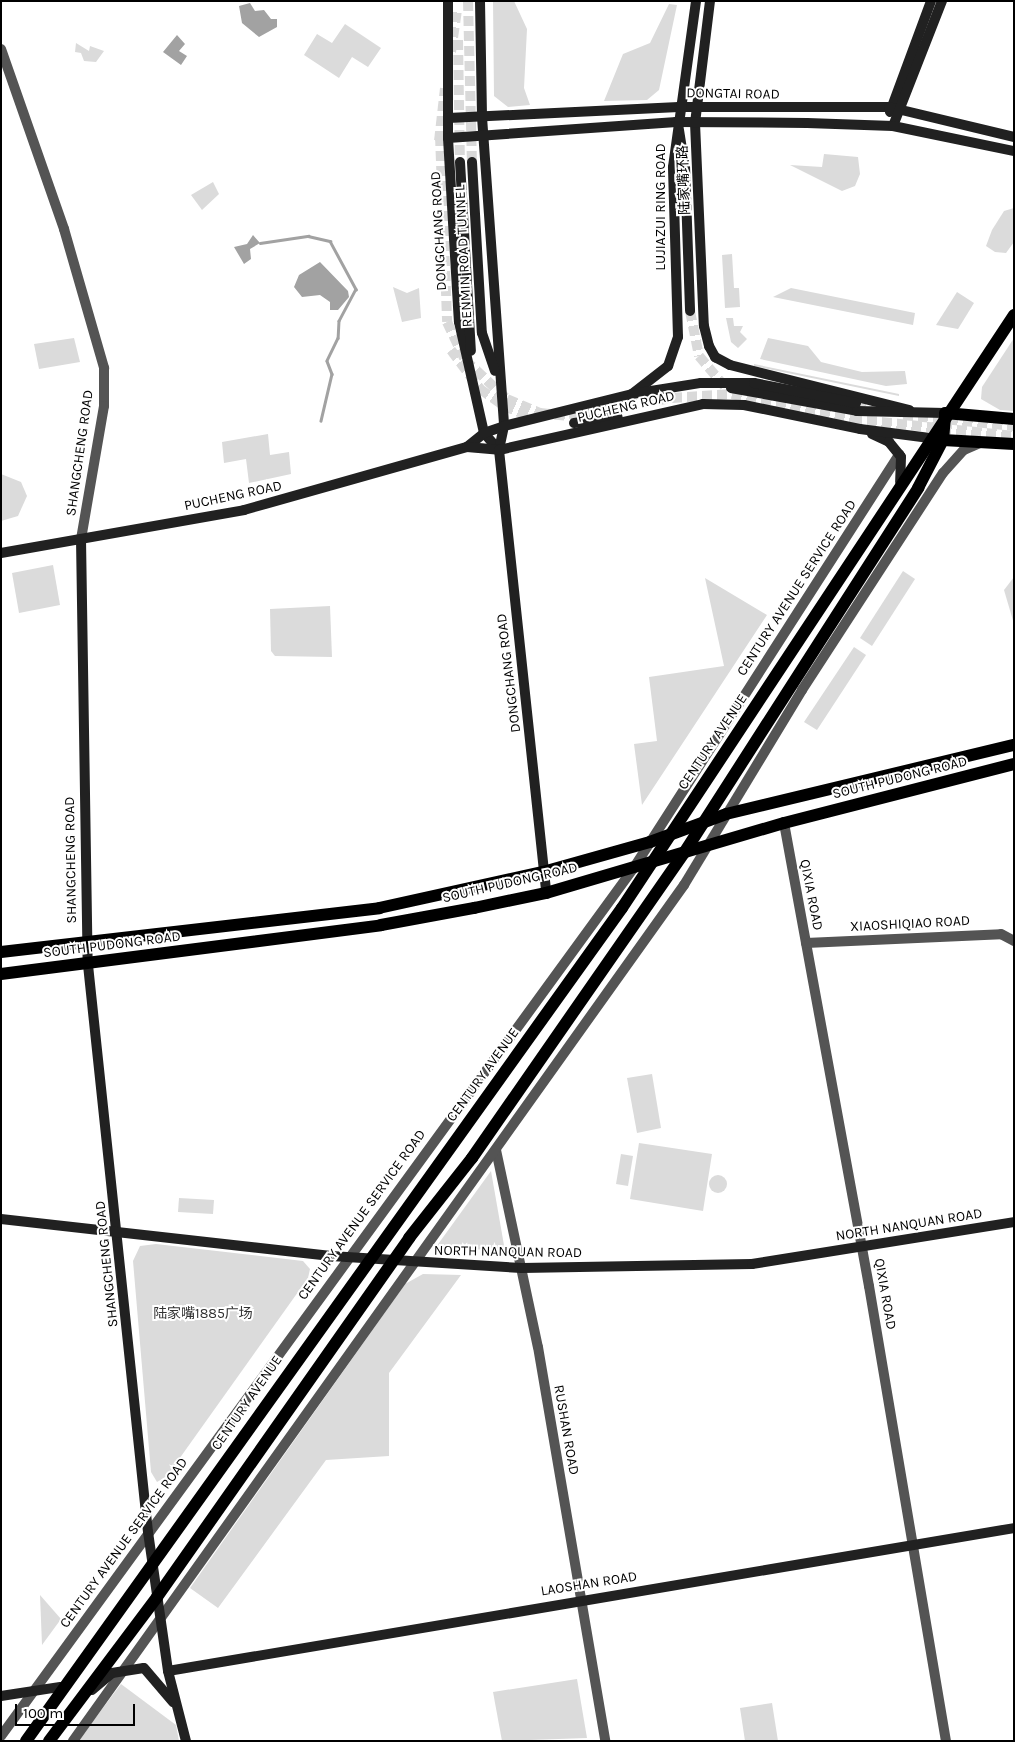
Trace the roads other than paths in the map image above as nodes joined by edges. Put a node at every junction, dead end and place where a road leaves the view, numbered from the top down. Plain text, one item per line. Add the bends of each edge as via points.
1 (448, 1) edge
2 (480, 1) edge
3 (696, 1) edge
4 (710, 1) edge
5 (931, 1) edge
6 (942, 1) edge
7 (1, 49) edge
8 (679, 107) junction
9 (889, 107) junction
10 (695, 109) junction
11 (901, 109) junction
12 (482, 117) junction
13 (448, 118) junction
14 (676, 122) junction
15 (695, 123) junction
16 (893, 126) junction
17 (483, 134) junction
18 (1014, 137) edge
19 (448, 138) junction
20 (1014, 152) edge
21 (460, 162) tunnel mouth
22 (472, 162) tunnel mouth
23 (690, 311) tunnel mouth
24 (1014, 315) edge
25 (715, 357) junction
26 (497, 376) junction
27 (754, 383) junction
28 (685, 386) junction
29 (476, 392) junction
30 (632, 394) junction
31 (856, 403) tunnel mouth
32 (690, 407) junction
33 (909, 410) junction
34 (945, 413) junction
35 (1014, 419) edge
36 (574, 423) dead end
37 (504, 426) junction
38 (860, 430) junction
39 (484, 433) junction
40 (929, 438) junction
41 (943, 440) junction
42 (989, 443) junction
43 (1014, 444) edge
44 (467, 447) junction
45 (499, 450) junction
46 (899, 454) junction
47 (900, 482) junction
48 (81, 539) junction
49 (1, 553) edge
50 (1014, 745) edge
51 (1014, 764) edge
52 (726, 814) junction
53 (703, 822) junction
54 (784, 823) junction
55 (668, 836) junction
56 (650, 842) junction
57 (707, 845) junction
58 (684, 853) junction
59 (651, 863) junction
60 (633, 869) junction
61 (543, 872) junction
62 (546, 893) junction
63 (1014, 941) edge
64 (806, 943) junction
65 (87, 944) junction
66 (1, 952) edge
67 (88, 965) junction
68 (1, 974) edge
69 (496, 1150) junction
70 (472, 1158) junction
71 (1, 1219) edge
72 (1014, 1222) edge
73 (118, 1230) junction
74 (862, 1246) junction
75 (347, 1258) junction
76 (369, 1260) junction
77 (392, 1262) junction
78 (414, 1263) junction
79 (522, 1268) junction
80 (1014, 1528) edge
81 (148, 1532) junction
82 (912, 1544) junction
83 (152, 1562) junction
84 (157, 1597) junction
85 (583, 1599) junction
86 (161, 1622) junction
87 (128, 1667) junction
88 (168, 1670) junction
89 (60, 1687) junction
90 (33, 1691) junction
91 (1, 1696) edge
92 (177, 1707) junction
93 (1, 1736) edge
94 (26, 1741) edge
95 (49, 1741) edge
96 (73, 1741) edge
97 (186, 1741) edge
98 (605, 1741) edge
99 (946, 1741) edge

1 - 13 street, DONGCHANG ROAD
2 - 12 street, DONGCHANG ROAD
3 - 8 street, LUJIAZUI RING ROAD
4 - 10 street, 陆家嘴环路
5 - 9 street
6 - 11 street
7 - 48 street, SHANGCHENG ROAD via 64,229 104,368 104,406
8 - 10 street, DONGTAI ROAD
8 - 12 street, DONGTAI ROAD
8 - 14 street, LUJIAZUI RING ROAD
9 - 10 street, DONGTAI ROAD
9 - 11 street, DONGTAI ROAD
9 - 16 street
10 - 15 street, 陆家嘴环路
11 - 16 street
11 - 18 street, DONGTAI ROAD
12 - 13 street, DONGTAI ROAD
12 - 17 street, DONGCHANG ROAD
13 - 19 street, DONGCHANG ROAD
14 - 15 street, DONGTAI ROAD
14 - 17 street, DONGTAI ROAD
14 - 23 street via 685,166
14 - 30 street, LUJIAZUI RING ROAD via 673,167 678,337 668,366
15 - 16 street, DONGTAI ROAD
15 - 25 street, 陆家嘴环路 via 704,326
16 - 20 street, DONGTAI ROAD
17 - 19 street, DONGTAI ROAD
17 - 26 street, DONGCHANG ROAD
19 - 29 street, DONGCHANG ROAD via 459,322
21 - 29 street, RENMIN ROAD TUNNEL
22 - 26 street, RENMIN ROAD TUNNEL via 482,333
24 - 34 main road, CENTURY AVENUE
25 - 27 street via 732,373
25 - 33 street via 755,372
26 - 37 street, DONGCHANG ROAD
27 - 28 street
27 - 31 street
28 - 30 street, PUCHENG ROAD
28 - 33 street via 745,390 857,411
29 - 39 street, DONGCHANG ROAD
30 - 37 street, PUCHENG ROAD
32 - 36 street
32 - 38 street, PUCHENG ROAD via 703,404 744,405
32 - 45 street, PUCHENG ROAD
33 - 34 street
34 - 35 main road
34 - 40 main road, CENTURY AVENUE
34 - 41 main road
37 - 39 street, PUCHENG ROAD
37 - 45 street, DONGCHANG ROAD
38 - 40 street
38 - 46 street via 880,437
39 - 44 street, PUCHENG ROAD
39 - 45 street
40 - 41 street
40 - 47 main road, CENTURY AVENUE
41 - 42 main road
41 - 53 main road via 897,523
42 - 43 main road
42 - 52 street via 964,450 943,473
44 - 45 street, PUCHENG ROAD
44 - 48 street, PUCHENG ROAD via 244,510
45 - 61 street, DONGCHANG ROAD
46 - 47 street
46 - 56 street, CENTURY AVENUE SERVICE ROAD
47 - 55 main road, CENTURY AVENUE
48 - 49 street, PUCHENG ROAD
48 - 65 street, SHANGCHENG ROAD
50 - 52 main road, SOUTH PUDONG ROAD
51 - 54 main road, SOUTH PUDONG ROAD
52 - 53 main road, SOUTH PUDONG ROAD
52 - 57 street
52 - 58 street
53 - 55 main road, SOUTH PUDONG ROAD
53 - 58 main road
54 - 57 main road, SOUTH PUDONG ROAD
54 - 64 street, QIXIA ROAD
55 - 56 main road, SOUTH PUDONG ROAD
55 - 59 main road, CENTURY AVENUE
56 - 60 street, CENTURY AVENUE SERVICE ROAD
56 - 61 main road, SOUTH PUDONG ROAD
57 - 58 main road, SOUTH PUDONG ROAD
57 - 69 street via 684,885
58 - 59 main road, SOUTH PUDONG ROAD
58 - 70 main road
59 - 60 main road, SOUTH PUDONG ROAD
59 - 76 main road, CENTURY AVENUE
60 - 62 main road, SOUTH PUDONG ROAD
60 - 75 street, CENTURY AVENUE SERVICE ROAD
61 - 62 street, DONGCHANG ROAD
61 - 65 main road, SOUTH PUDONG ROAD via 379,908
62 - 67 main road, SOUTH PUDONG ROAD via 382,925
63 - 64 street, XIAOSHIQIAO ROAD via 1001,934
64 - 74 street, QIXIA ROAD
65 - 66 main road, SOUTH PUDONG ROAD
65 - 67 street, SHANGCHENG ROAD
67 - 68 main road, SOUTH PUDONG ROAD
67 - 73 street, SHANGCHENG ROAD
69 - 70 street
69 - 78 street
69 - 79 street, RUSHAN ROAD
70 - 77 main road
71 - 73 street, NORTH NANQUAN ROAD
72 - 74 street, NORTH NANQUAN ROAD
73 - 75 street, NORTH NANQUAN ROAD
73 - 81 street, SHANGCHENG ROAD
74 - 79 street, NORTH NANQUAN ROAD via 730,1266
74 - 82 street, QIXIA ROAD
75 - 76 street, NORTH NANQUAN ROAD
75 - 81 street, CENTURY AVENUE SERVICE ROAD
76 - 77 street, NORTH NANQUAN ROAD
76 - 83 main road, CENTURY AVENUE
77 - 78 street, NORTH NANQUAN ROAD
77 - 84 main road
78 - 79 street, NORTH NANQUAN ROAD
78 - 86 street
79 - 85 street, RUSHAN ROAD
80 - 82 street, LAOSHAN ROAD
81 - 83 street, SHANGCHENG ROAD
81 - 90 street, CENTURY AVENUE SERVICE ROAD
82 - 85 street, LAOSHAN ROAD
82 - 99 street, QIXIA ROAD
83 - 84 street, SHANGCHENG ROAD
83 - 89 main road, CENTURY AVENUE
84 - 86 street, SHANGCHENG ROAD
84 - 95 main road
85 - 88 street, LAOSHAN ROAD
85 - 98 street, RUSHAN ROAD
86 - 87 street
86 - 88 street, SHANGCHENG ROAD
87 - 92 street via 144,1668 155,1676
87 - 95 street via 93,1688
87 - 96 street
88 - 92 street, SHANGCHENG ROAD
89 - 90 street
89 - 94 main road, CENTURY AVENUE
90 - 91 street
90 - 93 street, CENTURY AVENUE SERVICE ROAD
92 - 97 street, SHANGCHENG ROAD

